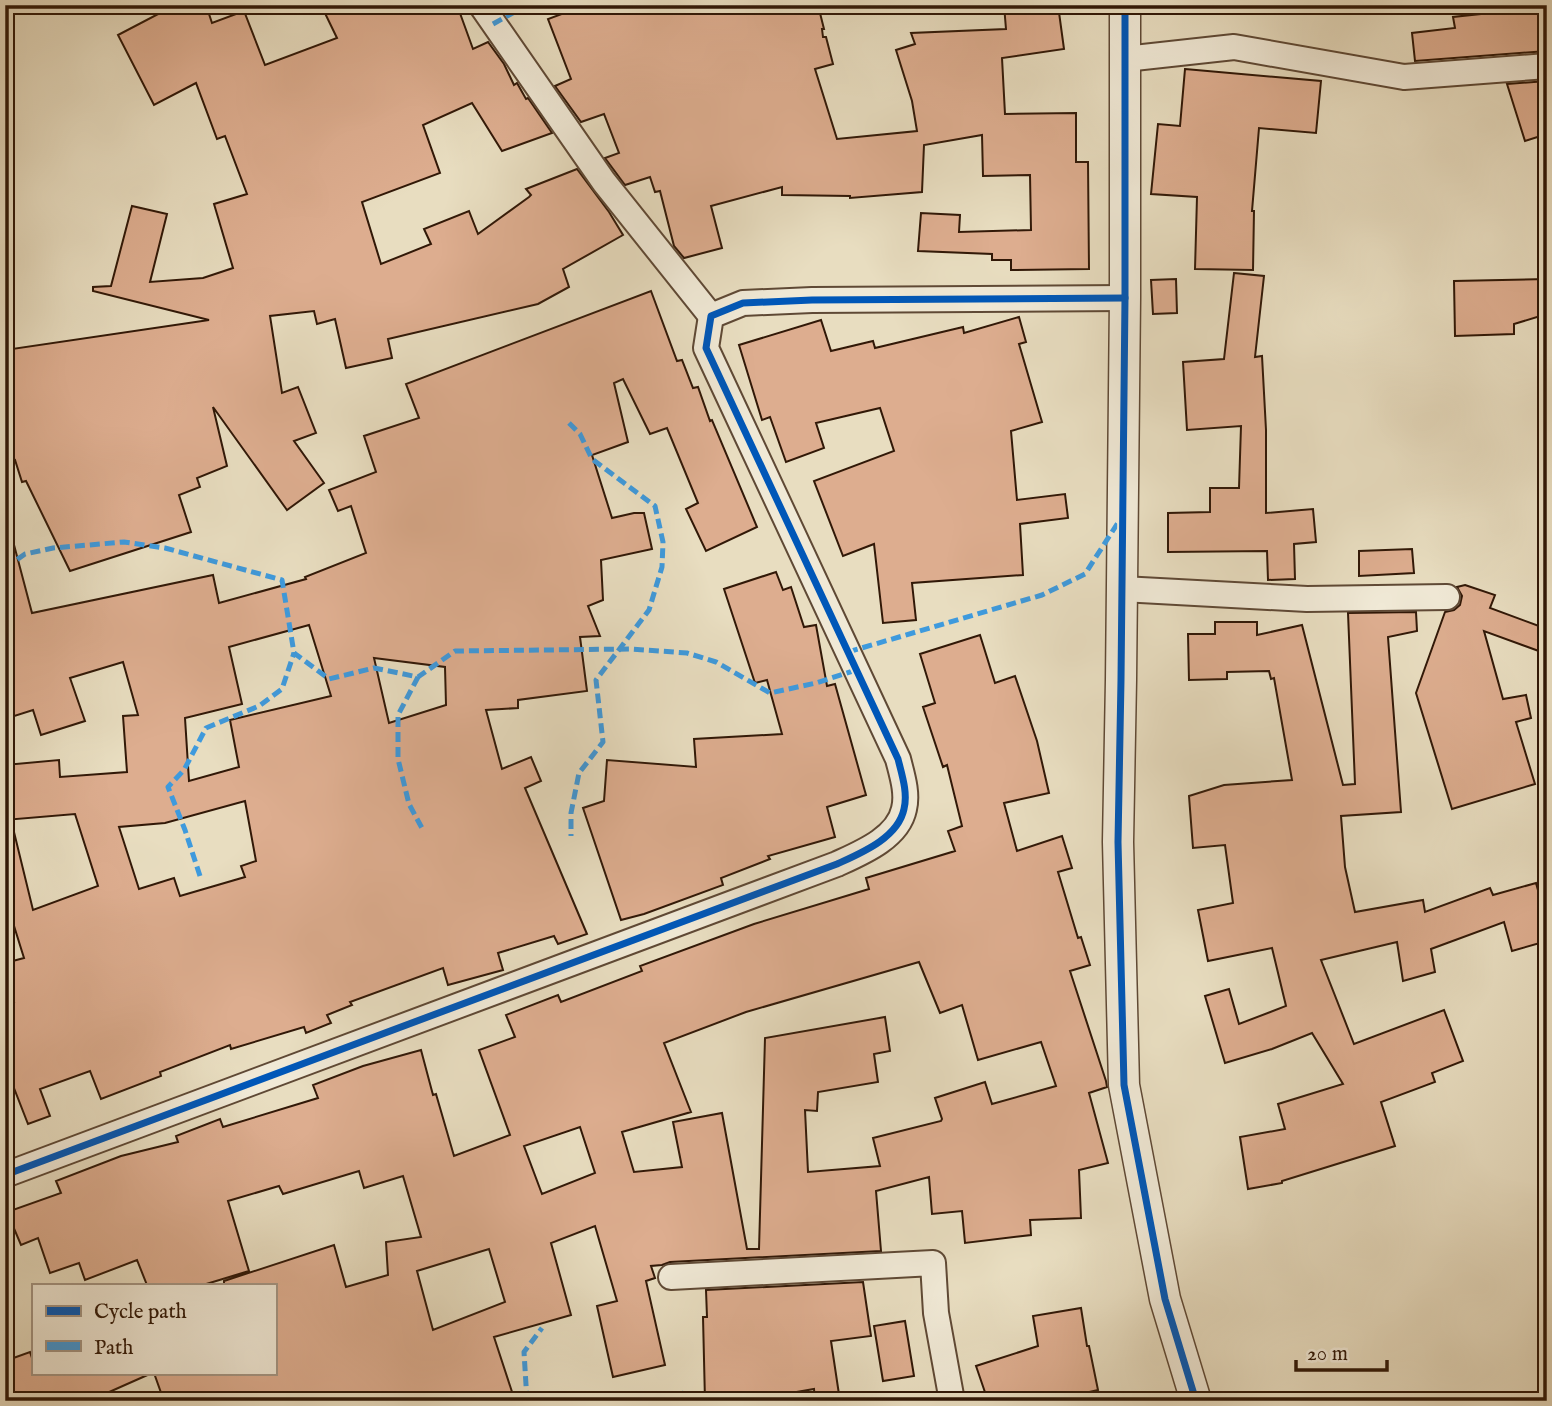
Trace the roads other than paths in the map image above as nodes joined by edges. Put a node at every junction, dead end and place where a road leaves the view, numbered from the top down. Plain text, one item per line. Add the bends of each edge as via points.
1 (481, 5) edge
2 (1125, 5) edge
3 (1125, 58) junction
4 (1547, 66) edge
5 (1125, 298) junction
6 (711, 316) junction
7 (1122, 589) junction
8 (1447, 597) dead end
9 (5, 1175) edge
10 (671, 1277) dead end
11 (952, 1401) edge
12 (1196, 1401) edge

1 - 6 street via 604,182
2 - 3 street
3 - 4 street via 1234,47 1404,77
3 - 5 street
5 - 6 street via 812,300 743,303
5 - 7 street
6 - 9 street via 706,348 898,759 905,786 897,827 870,848 837,864
7 - 8 street via 1307,599
7 - 12 street via 1118,842 1124,1085 1165,1299
10 - 11 street via 933,1263 936,1313

